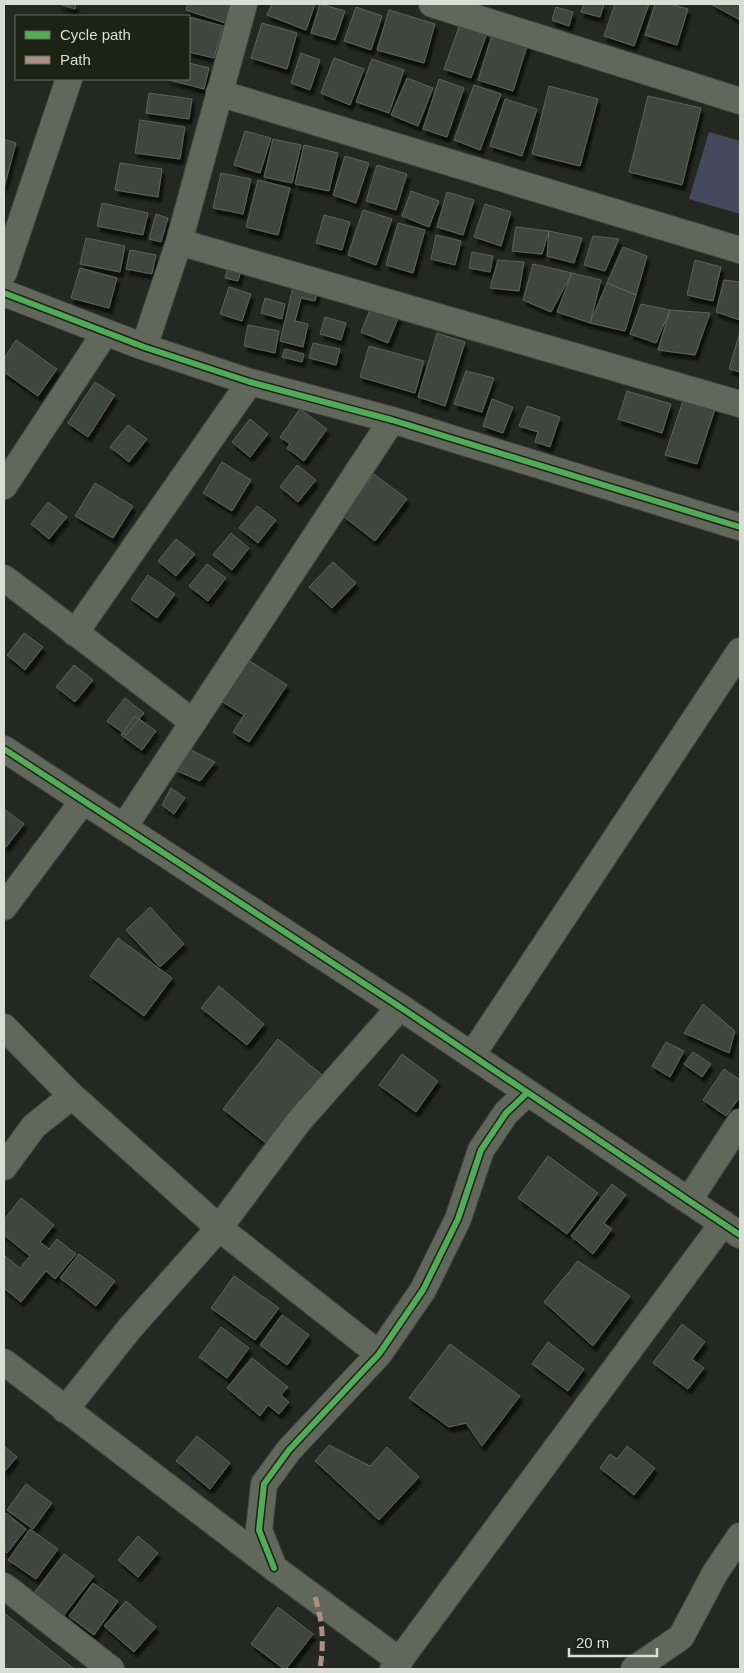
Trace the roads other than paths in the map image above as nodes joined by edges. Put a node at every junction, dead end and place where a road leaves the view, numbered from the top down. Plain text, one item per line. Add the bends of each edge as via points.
1 (244, 4) edge
2 (432, 4) edge
3 (69, 80) edge
4 (219, 93) junction
5 (740, 101) edge
6 (179, 242) junction
7 (740, 250) edge
8 (4, 272) edge
9 (4, 293) edge
10 (105, 333) junction
11 (144, 347) junction
12 (250, 382) junction
13 (740, 404) edge
14 (392, 420) junction
15 (4, 486) edge
16 (740, 528) edge
17 (4, 578) edge
18 (75, 633) junction
19 (740, 651) edge
20 (193, 722) junction
21 (4, 749) edge
22 (83, 801) junction
23 (124, 827) junction
24 (4, 907) edge
25 (400, 1007) junction
26 (4, 1027) edge
27 (472, 1055) junction
28 (528, 1093) junction
29 (72, 1096) junction
30 (740, 1122) edge
31 (4, 1167) edge
32 (689, 1200) junction
33 (219, 1228) junction
34 (731, 1229) edge
35 (379, 1354) junction
36 (4, 1362) edge
37 (65, 1410) junction
38 (740, 1536) edge
39 (274, 1568) junction
40 (4, 1586) edge
41 (396, 1665) edge
42 (111, 1669) edge
43 (634, 1669) edge

1 - 4 street
2 - 5 street
3 - 8 street
4 - 6 street
4 - 7 street
6 - 11 street
6 - 13 street
9 - 10 street
10 - 11 street
10 - 15 street
11 - 12 street
12 - 14 street
12 - 18 street
14 - 16 street
14 - 20 street
17 - 18 street
18 - 20 street
19 - 27 street
20 - 23 street
21 - 22 street
22 - 23 street
22 - 24 street
23 - 25 street
25 - 27 street
25 - 33 street via 299,1121
26 - 29 street
27 - 28 street
28 - 32 street
28 - 35 street via 506,1113 481,1150 458,1219 427,1281
29 - 31 street via 34,1126
29 - 33 street
30 - 32 street
32 - 34 street
33 - 35 street
33 - 37 street via 130,1328
34 - 41 street
35 - 39 street via 289,1450 264,1484 259,1530
36 - 37 street
37 - 39 street
38 - 43 street via 715,1573 681,1637
39 - 41 street
40 - 42 street

